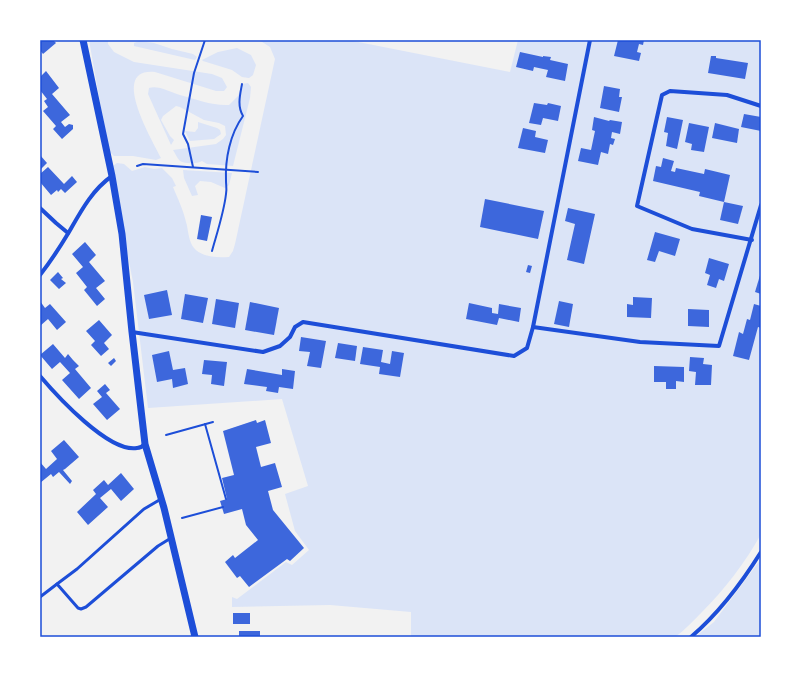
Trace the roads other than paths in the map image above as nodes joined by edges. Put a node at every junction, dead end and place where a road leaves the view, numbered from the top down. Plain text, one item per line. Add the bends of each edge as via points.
1 (83, 40) edge
2 (590, 40) edge
3 (761, 106) edge
4 (112, 176) junction
5 (761, 205) edge
6 (40, 208) edge
7 (68, 233) junction
8 (752, 240) junction
9 (40, 275) edge
10 (533, 327) junction
11 (132, 332) junction
12 (40, 376) edge
13 (145, 444) junction
14 (161, 499) junction
15 (171, 538) junction
16 (761, 552) edge
17 (57, 584) junction
18 (40, 597) edge
19 (196, 637) edge
20 (691, 637) edge

1 - 4 street
2 - 10 street
3 - 8 street via 727,95 670,91 662,95 637,206 692,229
4 - 7 street via 92,194
4 - 11 street via 122,234
5 - 8 street
6 - 7 street
7 - 9 street
8 - 10 street via 719,346 640,342
10 - 11 street via 527,348 514,356 303,322 280,346 264,352
11 - 13 street
12 - 13 street via 97,432 124,447 139,448
13 - 14 street
14 - 15 street
14 - 17 lane via 144,509
15 - 17 lane via 86,607 78,608
15 - 19 street
16 - 20 street via 746,577 724,605
17 - 18 lane

